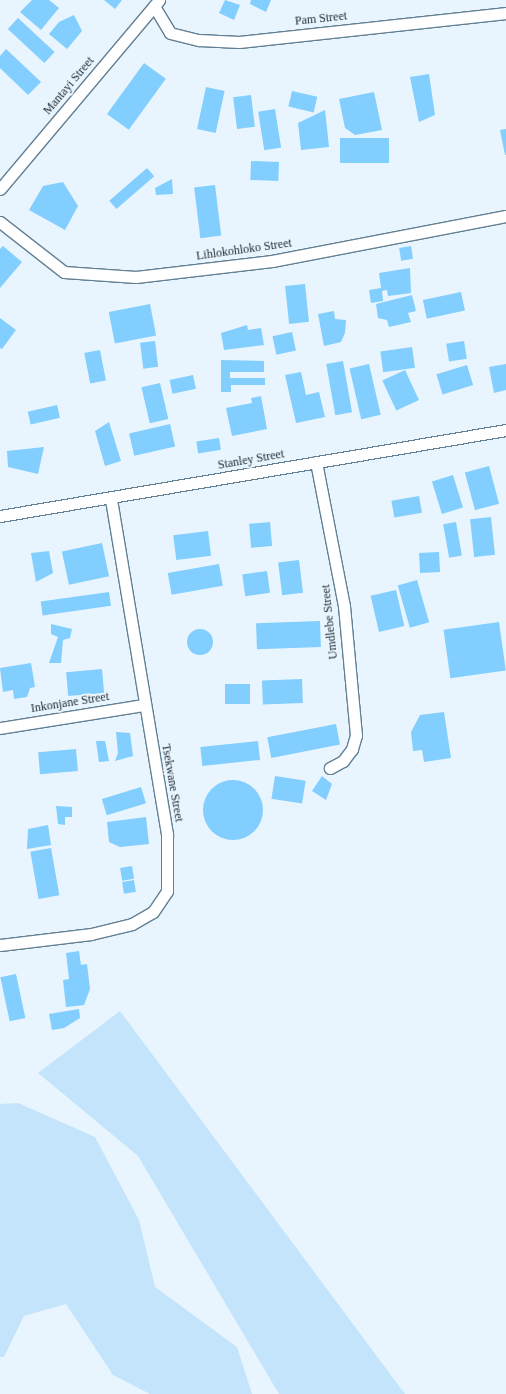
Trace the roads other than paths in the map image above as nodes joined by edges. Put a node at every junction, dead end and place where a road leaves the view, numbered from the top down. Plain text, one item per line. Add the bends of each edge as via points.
1 (156, 3) edge
2 (506, 13) edge
3 (0, 189) edge
4 (506, 216) edge
5 (0, 222) edge
6 (506, 430) edge
7 (316, 462) junction
8 (111, 499) junction
9 (0, 516) edge
10 (144, 705) junction
11 (0, 728) edge
12 (330, 768) dead end
13 (0, 945) edge

1 - 2 street, Pam Street via 170,33 199,40 239,42
1 - 3 street, Mantayi Street
4 - 5 street, Lihlokohloko Street via 272,261 136,277 64,272
6 - 7 street, Stanley Street
7 - 8 street, Stanley Street
7 - 12 street, Umdlebe Street via 344,606 356,735 352,749 343,761
8 - 9 street, Stanley Street
8 - 10 street, Tsekwane Street
10 - 11 street, Inkonjane Street
10 - 13 street, Tsekwane Street via 167,834 167,891 153,912 132,924 91,934

